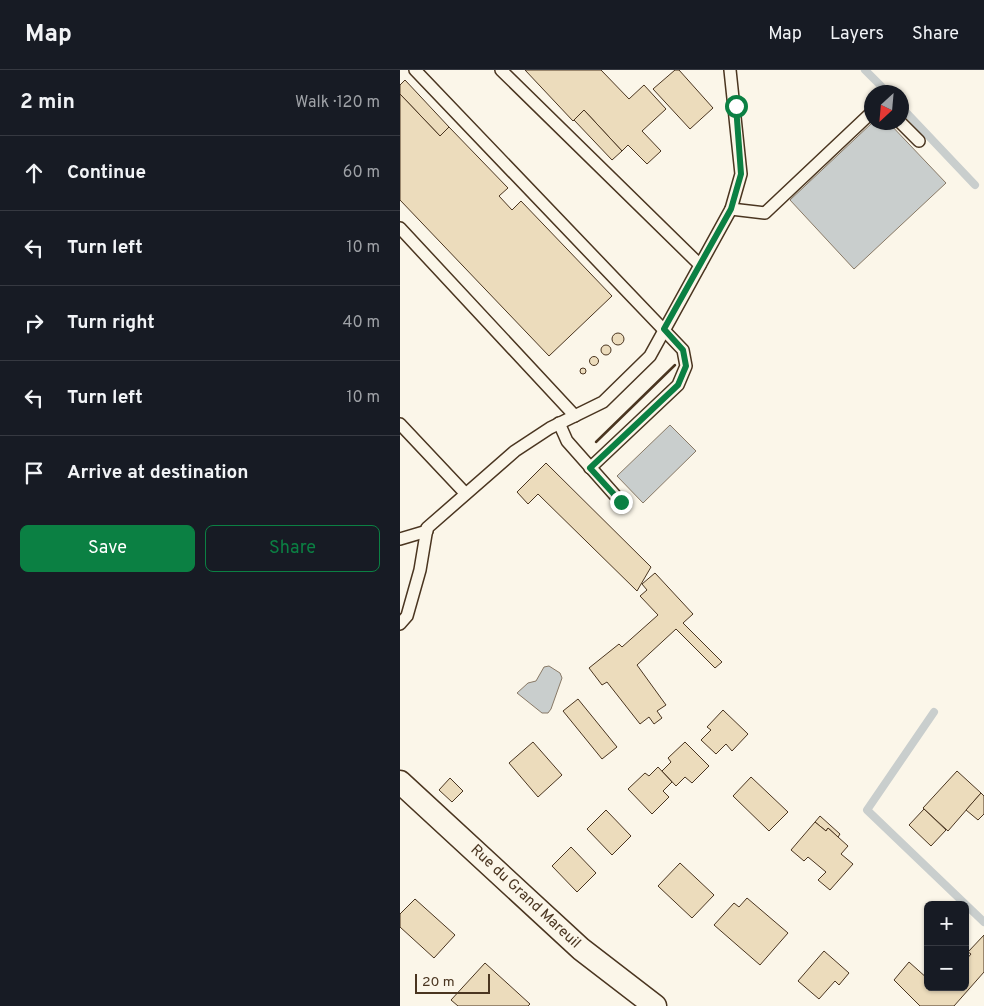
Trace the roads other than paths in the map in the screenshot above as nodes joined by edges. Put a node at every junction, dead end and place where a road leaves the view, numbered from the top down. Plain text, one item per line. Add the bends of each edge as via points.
1 (415, 70) edge
2 (501, 70) edge
3 (730, 70) edge
4 (864, 120) edge
5 (908, 130) edge
6 (919, 141) dead end
7 (731, 209) junction
8 (400, 228) edge
9 (700, 265) junction
10 (664, 329) junction
11 (575, 416) junction
12 (559, 423) junction
13 (400, 424) edge
14 (590, 468) junction
15 (465, 493) junction
16 (621, 502) dead end
17 (427, 531) junction
18 (400, 539) edge
19 (400, 624) edge
20 (400, 782) edge
21 (655, 1006) edge

1 - 10 lane
2 - 9 lane
3 - 7 lane via 741,174
4 - 7 lane via 765,213
5 - 6 lane
7 - 9 lane
8 - 11 lane
9 - 10 lane
10 - 11 lane via 650,356 603,402
10 - 14 lane via 683,350 686,366 678,385
11 - 12 lane
12 - 14 lane via 567,441
12 - 15 lane via 516,451
13 - 15 lane
14 - 16 lane
15 - 17 lane
17 - 18 lane
17 - 19 lane via 407,616
20 - 21 street, Rue du Grand Mareuil via 581,949

